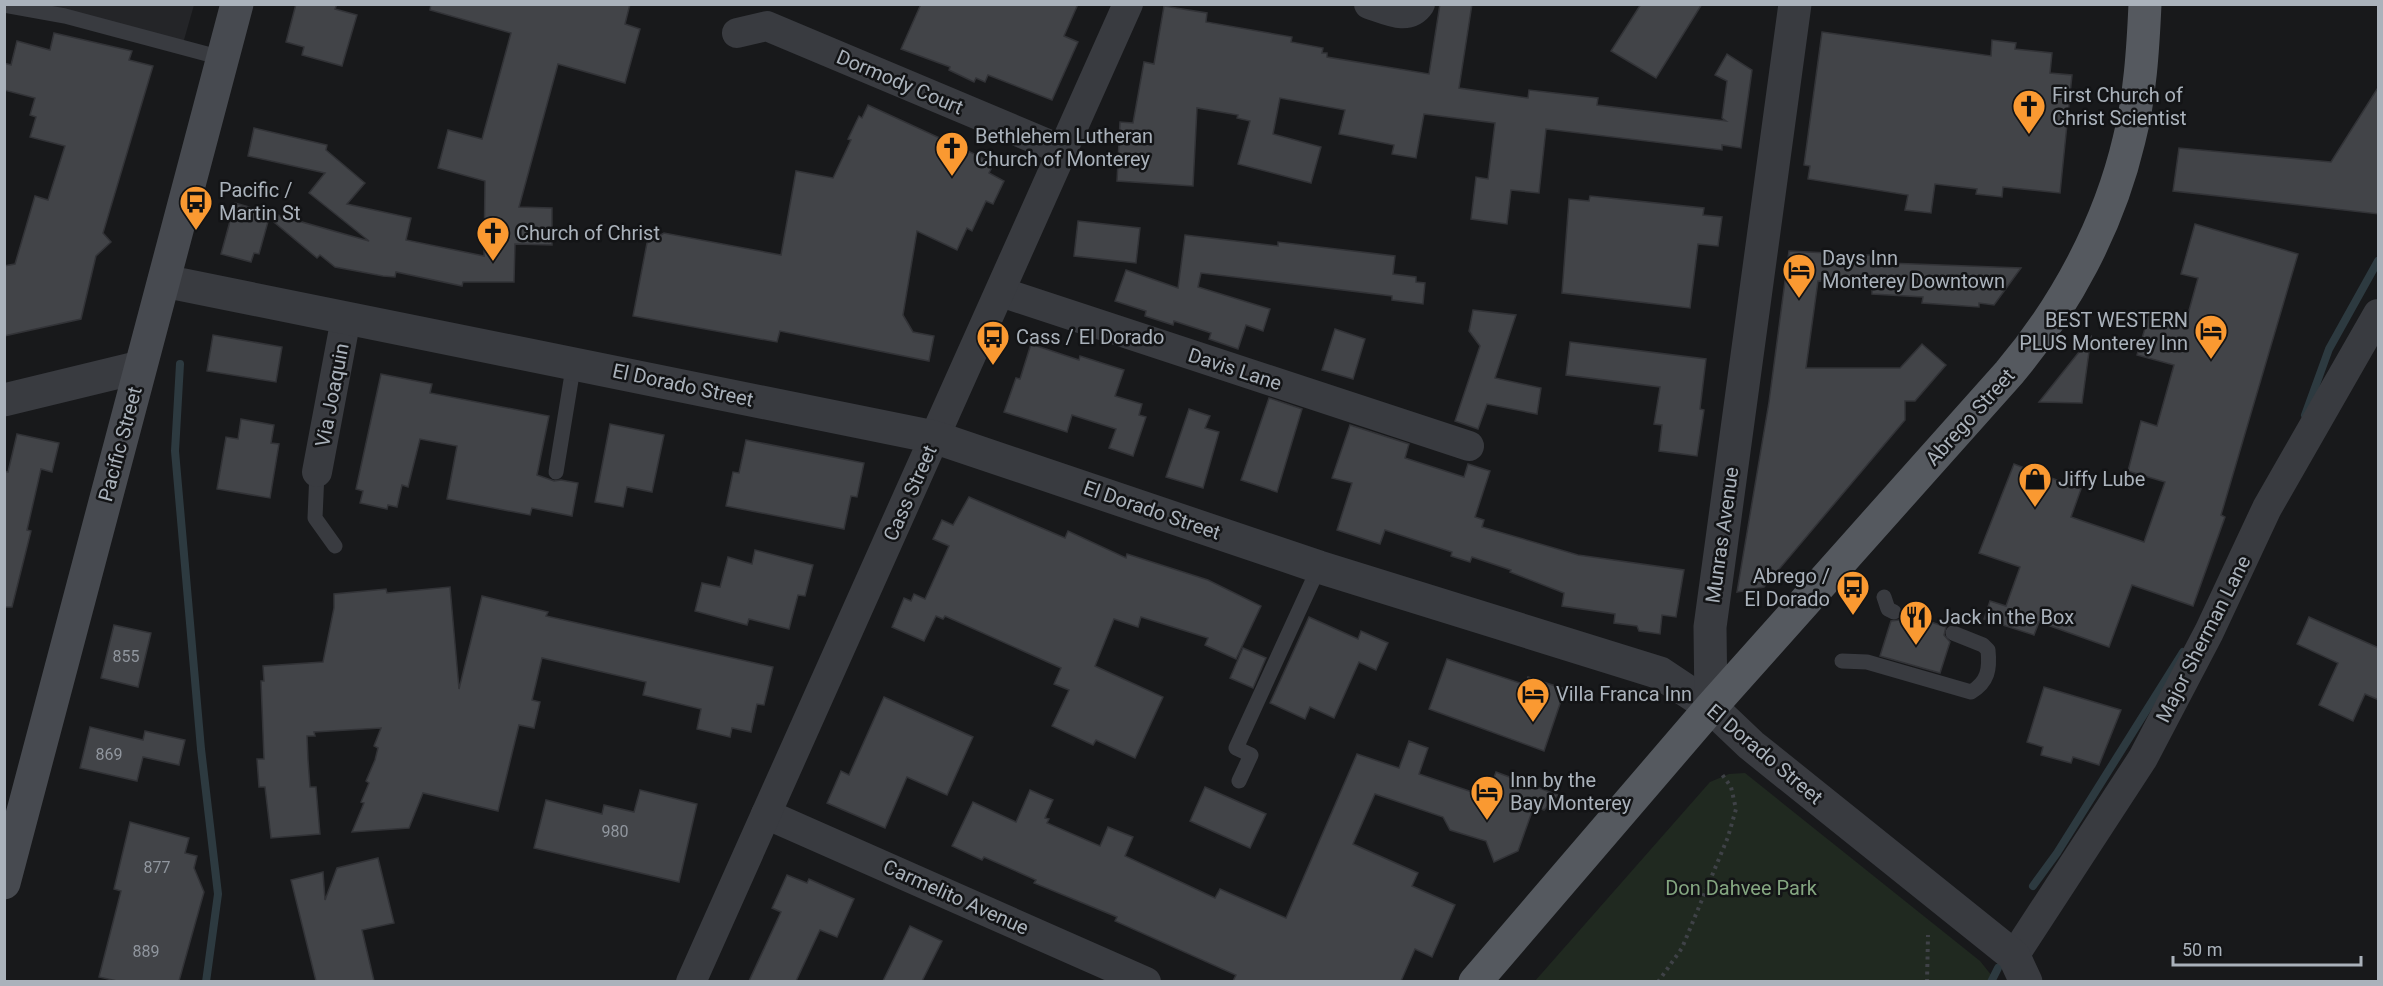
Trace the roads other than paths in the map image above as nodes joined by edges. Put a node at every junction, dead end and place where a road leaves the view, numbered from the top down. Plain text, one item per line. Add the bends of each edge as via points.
1 (50, 4) edge
2 (237, 4) edge
3 (1128, 4) edge
4 (1369, 4) edge
5 (1420, 4) edge
6 (1795, 4) edge
7 (2145, 4) edge
8 (4, 5) edge
9 (65, 16) junction
10 (738, 33) dead end
11 (222, 57) junction
12 (1062, 150) junction
13 (164, 281) junction
14 (1001, 292) junction
15 (2379, 314) edge
16 (346, 318) junction
17 (574, 362) junction
18 (140, 367) junction
19 (4, 400) edge
20 (934, 437) junction
21 (1469, 446) dead end
22 (317, 471) joint
23 (556, 471) dead end
24 (335, 546) dead end
25 (1319, 567) junction
26 (1884, 597) dead end
27 (1894, 612) dead end
28 (1953, 633) dead end
29 (1842, 661) dead end
30 (1711, 707) junction
31 (1239, 781) dead end
32 (766, 814) junction
33 (11, 831) edge
34 (4, 883) edge
35 (2020, 968) edge
36 (691, 981) edge
37 (1146, 981) edge
38 (1475, 981) edge

1 - 9 lane
2 - 11 main road, Pacific Street
3 - 12 street, Cass Street
4 - 5 street via 1407,15
6 - 30 street, Munras Avenue via 1710,627
7 - 30 main road, Abrego Street via 2129,140 2105,216 2049,323 2009,373
8 - 9 lane
9 - 11 lane
10 - 12 street, Dormody Court via 767,26
11 - 13 main road, Pacific Street
12 - 14 street, Cass Street
13 - 16 street, El Dorado Street
13 - 18 main road, Pacific Street
14 - 20 street, Cass Street
14 - 21 street, Davis Lane
15 - 35 street, Major Sherman Lane via 2267,508 2209,632 2143,758
16 - 17 street, El Dorado Street
16 - 22 street, Via Joaquin
17 - 20 street, El Dorado Street
17 - 23 lane
18 - 19 street
18 - 33 main road, Pacific Street
20 - 25 street, El Dorado Street
20 - 32 street, Cass Street
22 - 24 lane via 315,518
25 - 30 street, El Dorado Street via 1660,673
25 - 31 lane via 1236,748 1251,755
26 - 27 lane via 1888,609
28 - 29 lane via 1988,650 1987,677 1971,693 1867,662
30 - 35 street, El Dorado Street via 1751,745
30 - 38 main road
32 - 36 street, Cass Street
32 - 37 street, Carmelito Avenue
33 - 34 main road, Pacific Street

